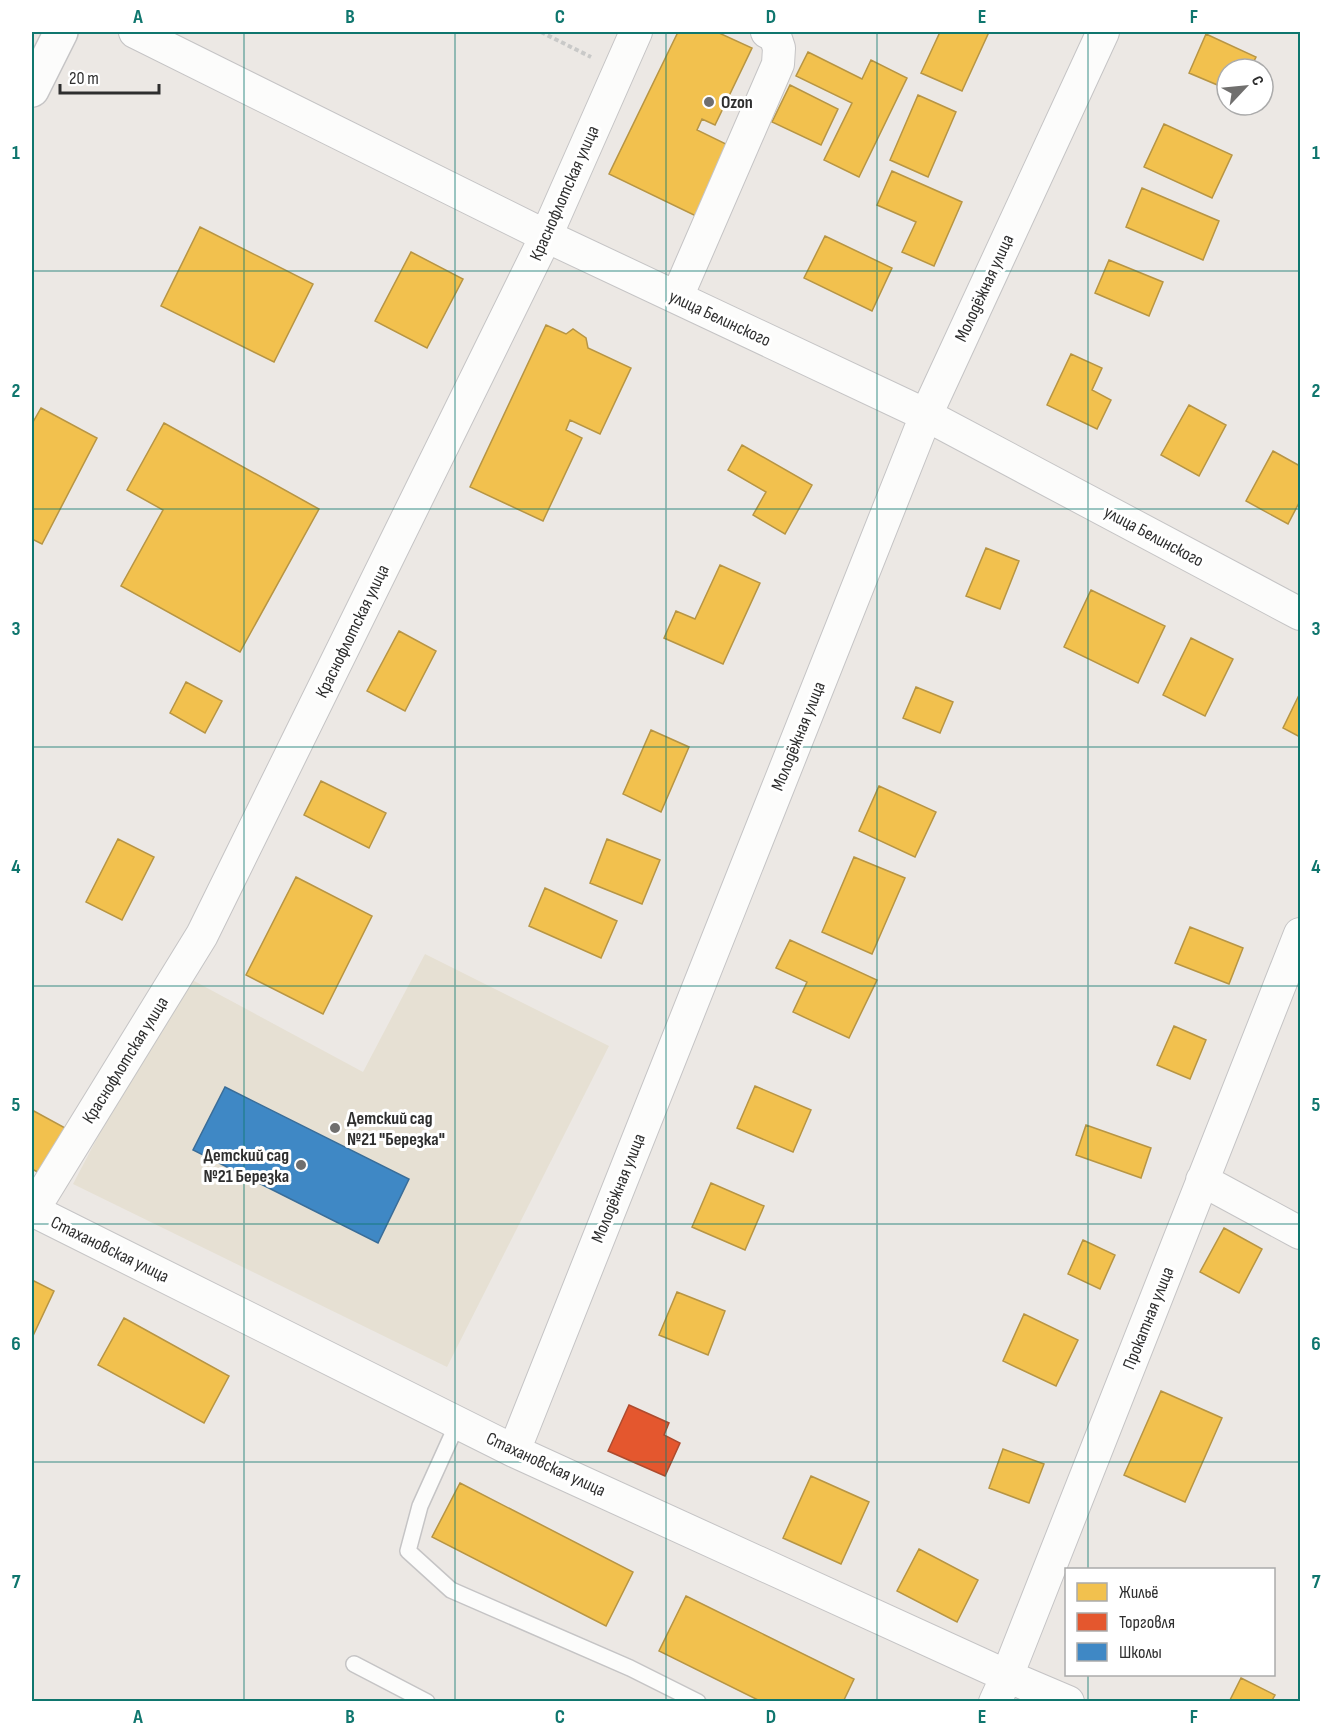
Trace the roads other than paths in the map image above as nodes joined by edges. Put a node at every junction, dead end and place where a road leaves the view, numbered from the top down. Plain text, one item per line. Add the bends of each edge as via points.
1 (61, 32) edge
2 (135, 32) edge
3 (636, 32) edge
4 (767, 32) edge
5 (1103, 32) edge
6 (32, 90) edge
7 (546, 236) junction
8 (677, 297) junction
9 (926, 415) junction
10 (1300, 614) edge
11 (1300, 934) edge
12 (1202, 1180) junction
13 (32, 1210) edge
14 (1300, 1233) edge
15 (458, 1422) junction
16 (514, 1450) junction
17 (354, 1664) dead end
18 (1001, 1689) edge
19 (428, 1701) edge
20 (698, 1701) edge
21 (1068, 1701) edge

1 - 6 street
2 - 7 street, улица Белинского
3 - 7 street, Краснофлотская улица
4 - 8 street via 777,42 778,64
5 - 9 street, Молодёжная улица
7 - 8 street, улица Белинского
7 - 13 street, Краснофлотская улица via 202,935
8 - 9 street, улица Белинского
9 - 10 street, улица Белинского
9 - 16 street, Молодёжная улица
11 - 12 street, Прокатная улица
12 - 14 street
12 - 18 street, Прокатная улица
13 - 15 street, Стахановская улица
15 - 16 street, Стахановская улица
15 - 20 lane via 420,1506 408,1551 451,1590
16 - 18 street, Стахановская улица
17 - 19 lane
18 - 21 street, Стахановская улица

